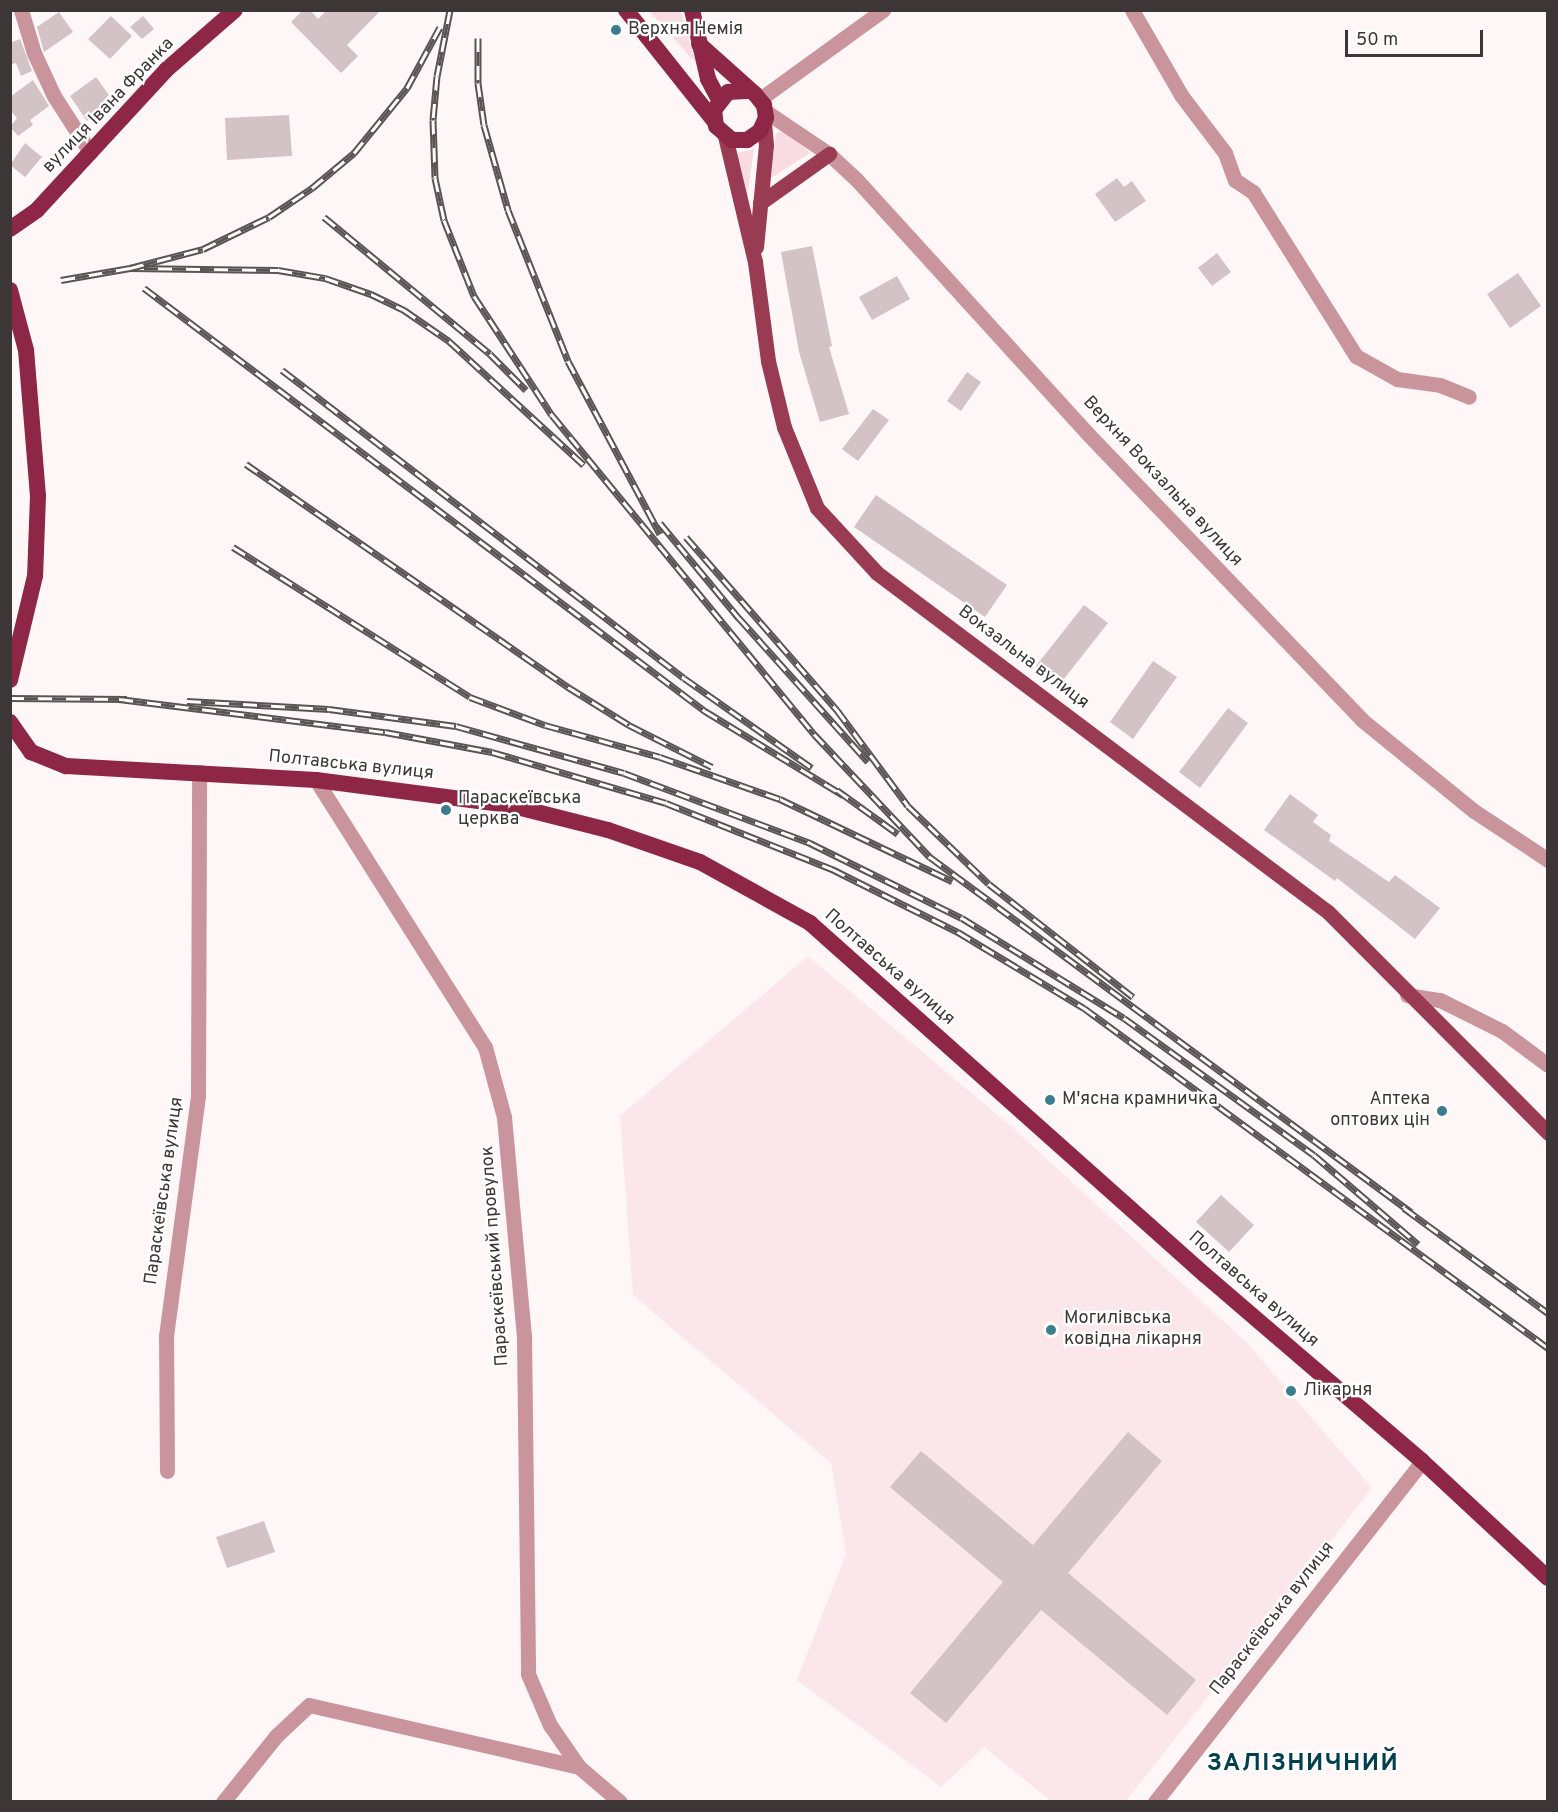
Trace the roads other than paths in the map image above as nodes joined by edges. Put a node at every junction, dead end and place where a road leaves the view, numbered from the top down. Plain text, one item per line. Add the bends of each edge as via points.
1 (21, 10) edge
2 (236, 10) edge
3 (626, 10) edge
4 (692, 10) edge
5 (882, 10) edge
6 (1132, 10) edge
7 (699, 44) junction
8 (666, 62) junction
9 (708, 79) junction
10 (719, 100) junction
11 (756, 103) junction
12 (715, 122) junction
13 (725, 136) junction
14 (90, 152) junction
15 (829, 154) junction
16 (760, 202) junction
17 (10, 229) edge
18 (755, 262) junction
19 (10, 290) edge
20 (1469, 397) dead end
21 (10, 680) edge
22 (10, 722) edge
23 (199, 772) junction
24 (316, 780) junction
25 (1548, 860) edge
26 (1407, 995) junction
27 (1548, 1065) edge
28 (1548, 1133) edge
29 (1422, 1461) junction
30 (167, 1471) dead end
31 (1548, 1578) edge
32 (579, 1767) junction
33 (223, 1802) edge
34 (620, 1802) edge
35 (1155, 1802) edge

1 - 14 street via 34,53 54,96
2 - 14 highway, вулиця Івана Франка via 166,70
3 - 8 highway
4 - 7 highway
5 - 11 street
6 - 20 street via 1181,95 1225,153 1235,180 1253,192 1356,356 1397,379 1440,385
7 - 9 highway
7 - 11 highway
8 - 9 highway
8 - 12 highway
9 - 10 highway
9 - 11 highway
10 - 11 highway
10 - 12 highway
11 - 13 highway via 747,140
11 - 15 street, Верхня Вокзальна вулиця
11 - 16 main road, Вокзальна вулиця via 766,145
12 - 13 highway
13 - 18 main road, Вокзальна вулиця
14 - 17 highway, вулиця Івана Франка via 37,210
15 - 16 main road
15 - 25 street, Верхня Вокзальна вулиця via 1095,441 1362,720 1474,811
16 - 18 main road, Вокзальна вулиця
18 - 26 main road, Вокзальна вулиця via 768,361 784,427 817,508 877,573 1328,912
19 - 21 highway via 26,350 38,496 35,576
22 - 23 highway, Полтавська вулиця via 32,752 66,766
23 - 24 highway, Полтавська вулиця
23 - 30 street, Параскеївська вулиця via 198,1096 166,1336
24 - 29 highway, Полтавська вулиця via 509,805 608,830 699,862 810,924 1204,1275
24 - 32 street, Параскеївський провулок via 484,1047 504,1117 524,1336 528,1674 550,1725
26 - 27 street via 1440,1000 1502,1031
26 - 28 main road, Вокзальна вулиця
29 - 31 highway, Полтавська вулиця
29 - 35 street, Параскеївська вулиця
32 - 33 street via 309,1705 276,1736
32 - 34 street

